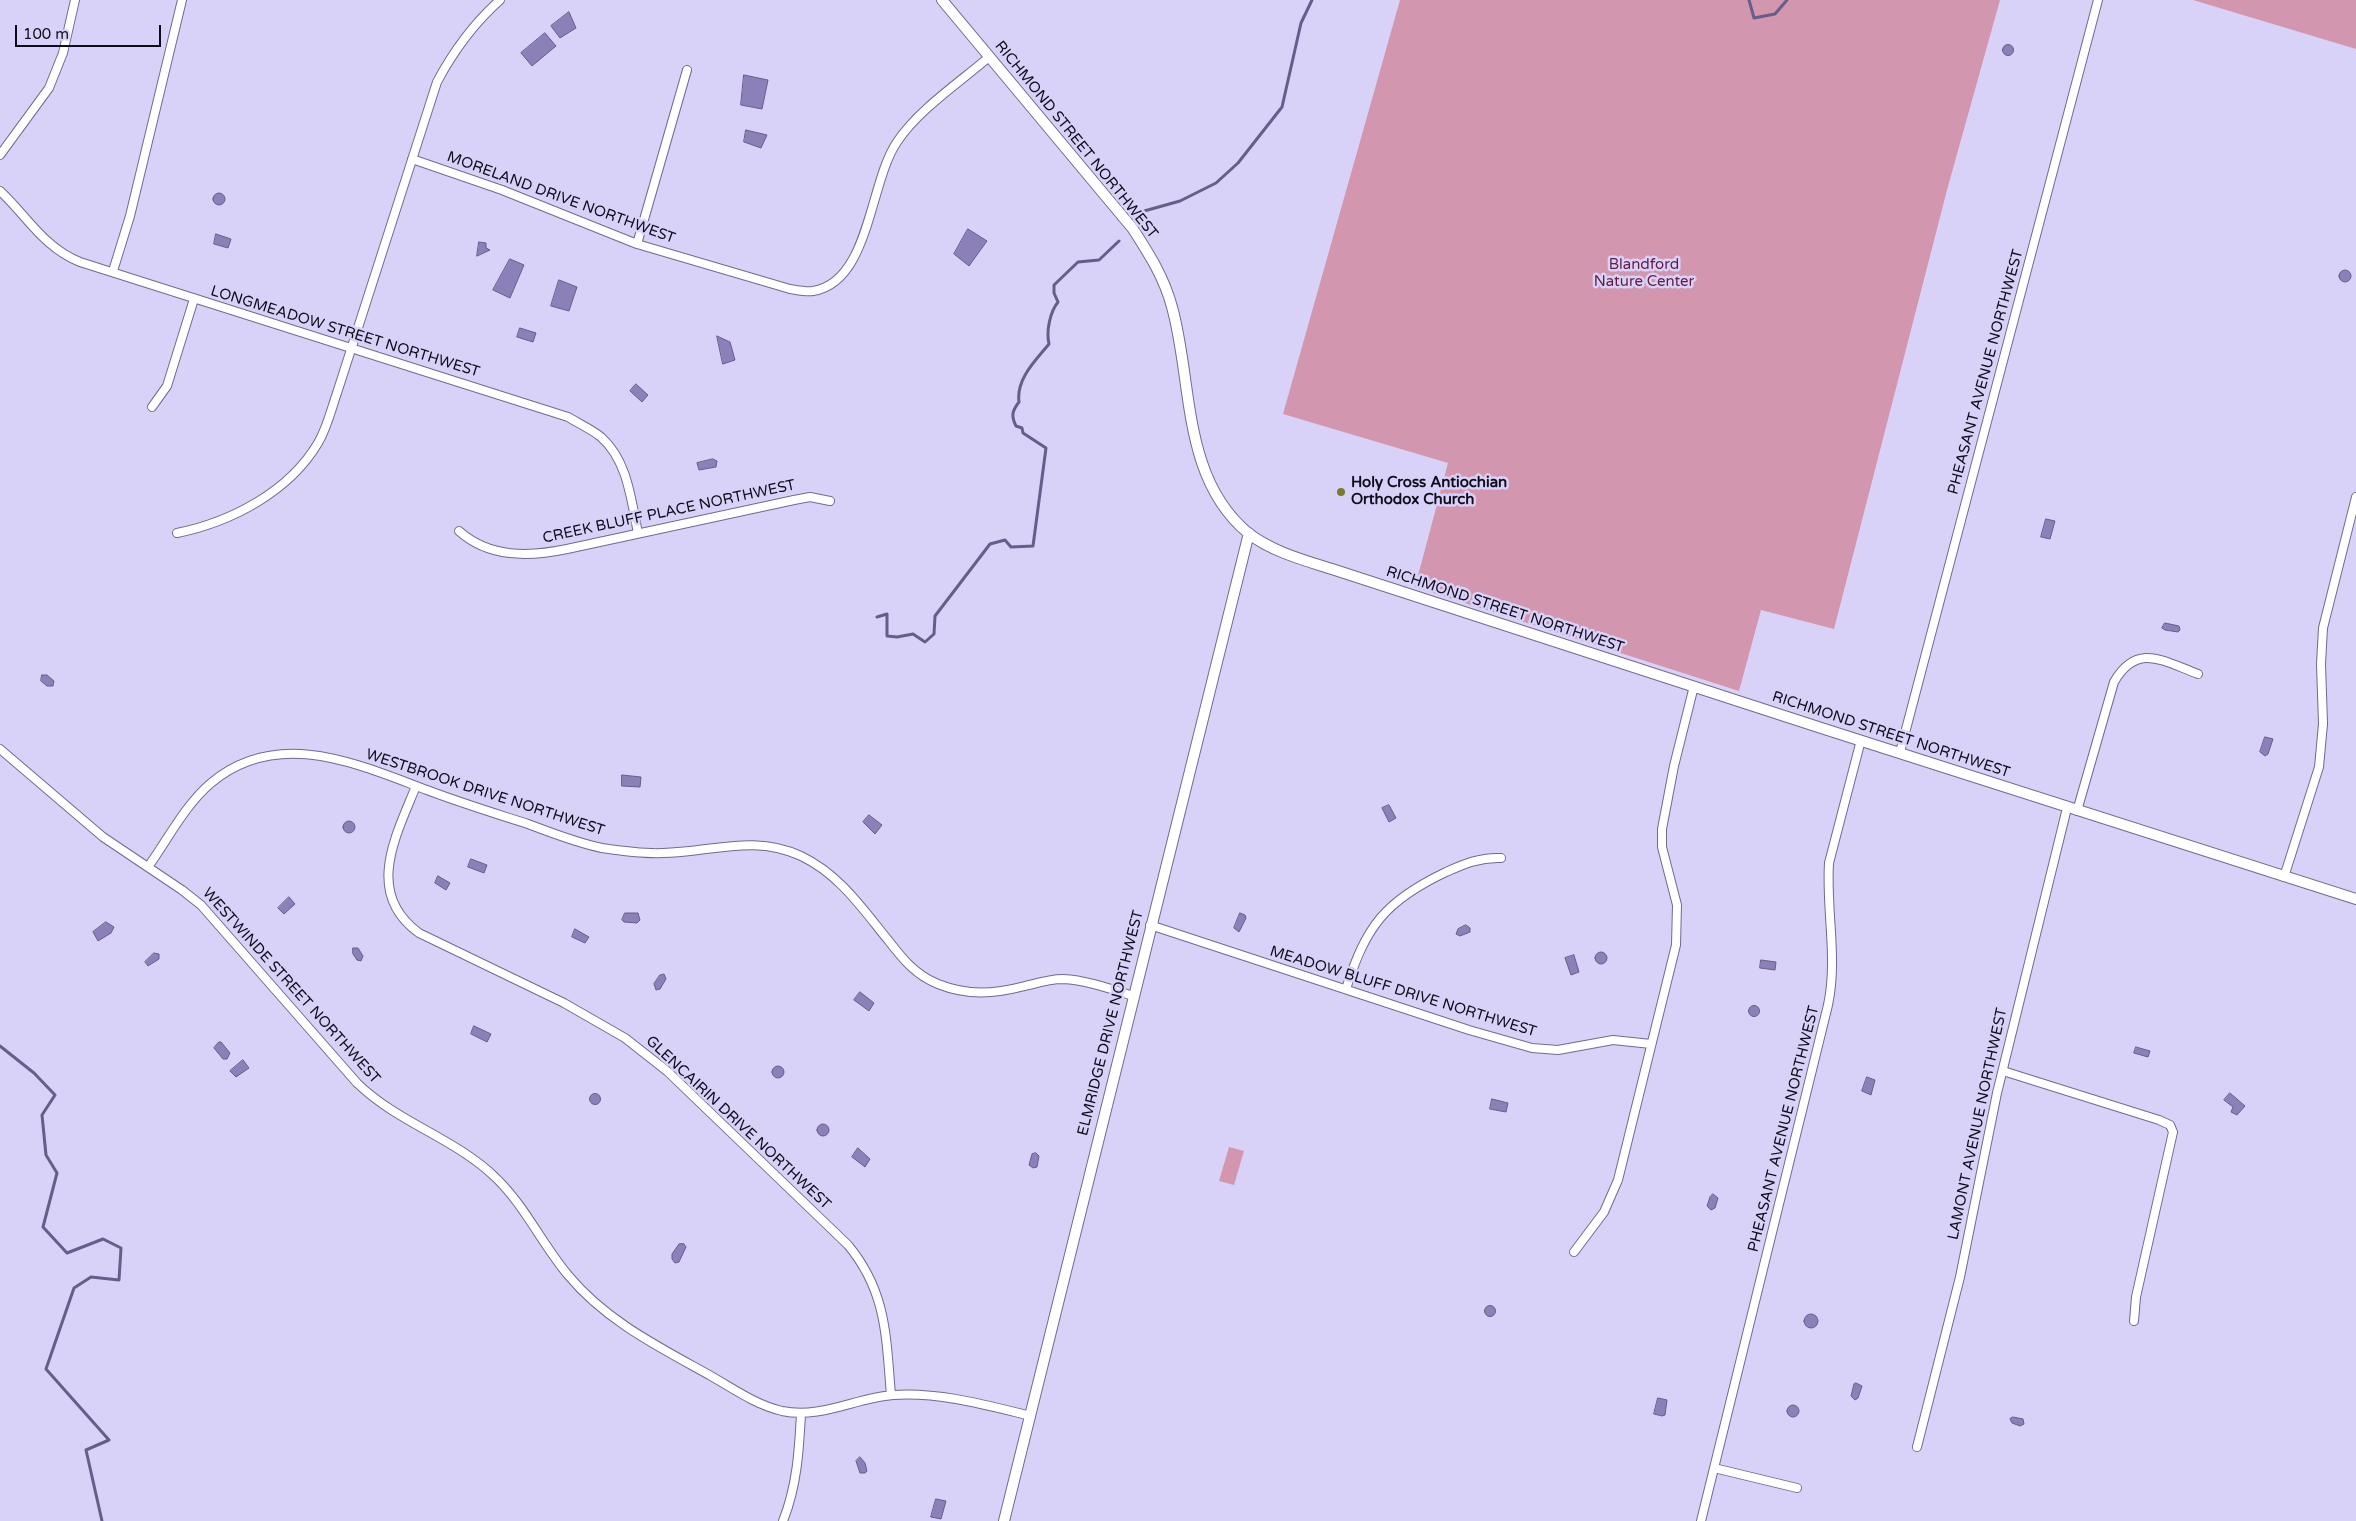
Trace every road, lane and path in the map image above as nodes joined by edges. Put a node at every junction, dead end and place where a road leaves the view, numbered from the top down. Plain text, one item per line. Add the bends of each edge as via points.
1 (75, 0) edge
2 (182, 0) edge
3 (500, 0) edge
4 (942, 0) edge
5 (2098, 0) edge
6 (990, 57) junction
7 (688, 70) dead end
8 (0, 154) edge
9 (412, 159) junction
10 (0, 191) edge
11 (637, 244) junction
12 (113, 271) junction
13 (194, 299) junction
14 (352, 347) junction
15 (152, 407) dead end
16 (2356, 497) edge
17 (830, 501) dead end
18 (459, 531) dead end
19 (176, 533) dead end
20 (638, 533) junction
21 (1249, 533) junction
22 (2198, 674) dead end
23 (1694, 686) junction
24 (1861, 740) junction
25 (0, 750) edge
26 (1900, 752) junction
27 (416, 786) junction
28 (2072, 810) junction
29 (1501, 858) dead end
30 (148, 867) junction
31 (2284, 877) junction
32 (2356, 899) edge
33 (1150, 925) junction
34 (1346, 989) junction
35 (1133, 996) junction
36 (1651, 1044) junction
37 (2003, 1070) junction
38 (1574, 1252) dead end
39 (2134, 1321) dead end
40 (891, 1395) junction
41 (801, 1414) junction
42 (1031, 1416) junction
43 (1917, 1447) dead end
44 (1714, 1468) junction
45 (1797, 1488) dead end
46 (784, 1521) edge
47 (1004, 1521) edge
48 (1701, 1521) edge

1 - 8 street via 63,53 49,88
2 - 12 street via 130,216
3 - 9 street via 478,19 437,82
4 - 6 street, RICHMOND STREET NORTHWEST
5 - 26 street, PHEASANT AVENUE NORTHWEST
6 - 11 street, MORELAND DRIVE NORTHWEST via 932,106 896,142 857,253 844,275 830,285 812,291 790,289
6 - 21 street, RICHMOND STREET NORTHWEST via 1133,229 1155,263 1175,319 1198,452 1215,491 1232,516
7 - 11 street
9 - 11 street, MORELAND DRIVE NORTHWEST via 502,190
9 - 14 street
10 - 12 street, LONGMEADOW STREET NORTHWEST via 33,229 66,256
12 - 13 street, LONGMEADOW STREET NORTHWEST
13 - 14 street, LONGMEADOW STREET NORTHWEST
13 - 15 street via 167,386
14 - 19 street via 328,421 302,465 279,488 238,511 208,526
14 - 20 street, LONGMEADOW STREET NORTHWEST via 568,416 598,435 611,448 625,476
16 - 31 street via 2324,628 2319,767
17 - 20 street, CREEK BLUFF PLACE NORTHWEST via 810,497
18 - 20 street, CREEK BLUFF PLACE NORTHWEST via 478,545 494,551 522,554 554,552
21 - 23 street, RICHMOND STREET NORTHWEST via 1300,558
21 - 33 street, ELMRIDGE DRIVE NORTHWEST
22 - 28 street, LAMONT AVENUE NORTHWEST via 2146,656 2132,660 2122,668 2114,682
23 - 24 street, RICHMOND STREET NORTHWEST
23 - 36 street via 1663,816 1662,847 1676,905 1677,935
24 - 26 street, RICHMOND STREET NORTHWEST
24 - 44 street, PHEASANT AVENUE NORTHWEST via 1829,863 1833,978 1830,998
25 - 30 street, WESTWINDE STREET NORTHWEST via 103,838
26 - 28 street, RICHMOND STREET NORTHWEST
27 - 30 street, WESTBROOK DRIVE NORTHWEST via 335,758 292,753 264,757 230,770 199,794
27 - 35 street, WESTBROOK DRIVE NORTHWEST via 602,847 664,853 733,844 782,849 812,862 833,876 912,969 936,983 962,992 992,993 1062,979
27 - 40 street, GLENCAIRIN DRIVE NORTHWEST via 387,871 392,896 402,917 420,933 564,1003 625,1038 666,1071 848,1245 867,1271 880,1300
28 - 31 street, RICHMOND STREET NORTHWEST
28 - 37 street, LAMONT AVENUE NORTHWEST
29 - 34 street via 1469,862 1420,884 1392,904 1370,930
30 - 41 street, WESTWINDE STREET NORTHWEST via 205,909 361,1087 395,1112 464,1152 496,1178 526,1214 568,1275 608,1315 744,1396 768,1407
31 - 32 street, RICHMOND STREET NORTHWEST
33 - 34 street, MEADOW BLUFF DRIVE NORTHWEST
33 - 35 street, ELMRIDGE DRIVE NORTHWEST
34 - 36 street, MEADOW BLUFF DRIVE NORTHWEST via 1532,1048 1558,1050 1613,1040
35 - 42 street, ELMRIDGE DRIVE NORTHWEST
36 - 38 street via 1614,1190 1604,1212
37 - 39 street via 2170,1125 2173,1132 2136,1297
37 - 43 street, LAMONT AVENUE NORTHWEST via 1959,1277
40 - 41 street, WESTWINDE STREET NORTHWEST
40 - 42 street, WESTWINDE STREET NORTHWEST via 962,1399
41 - 46 street via 799,1456
42 - 47 street, ELMRIDGE DRIVE NORTHWEST
44 - 45 street
44 - 48 street, PHEASANT AVENUE NORTHWEST

